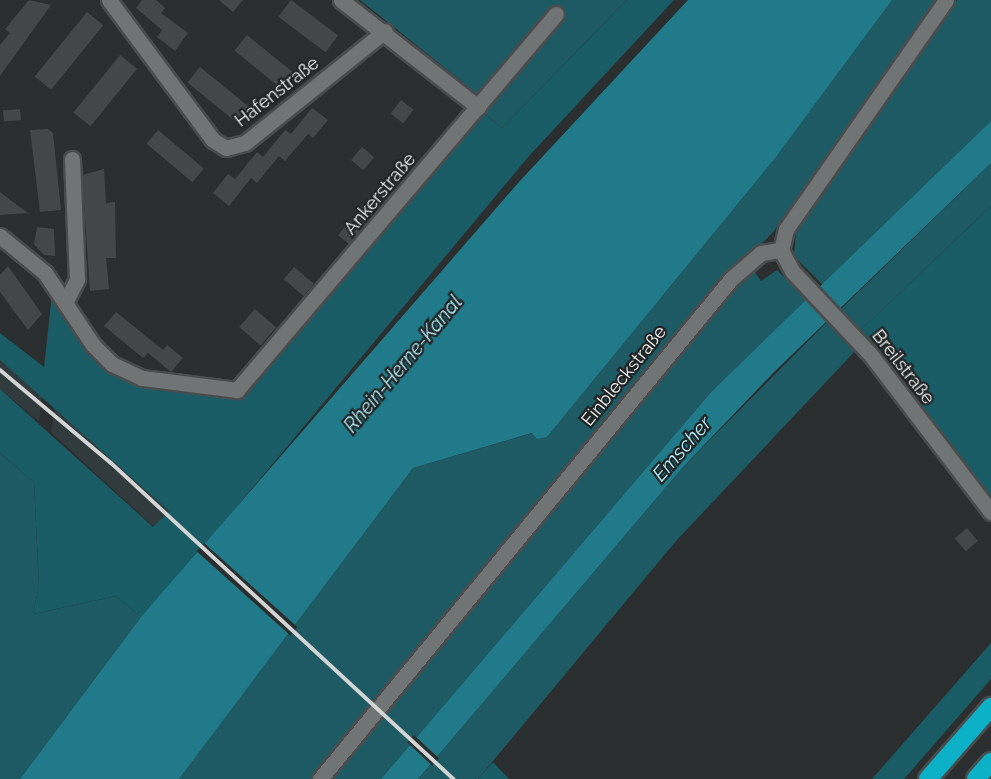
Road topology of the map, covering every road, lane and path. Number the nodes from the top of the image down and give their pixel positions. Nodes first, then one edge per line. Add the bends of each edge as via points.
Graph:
1 (109, 0) edge
2 (341, 0) edge
3 (946, 0) edge
4 (556, 14) dead end
5 (385, 31) junction
6 (478, 107) junction
7 (72, 159) dead end
8 (0, 236) edge
9 (781, 250) junction
10 (65, 303) junction
11 (991, 512) edge
12 (991, 707) edge
13 (991, 762) edge
14 (320, 779) edge
15 (928, 779) edge
16 (976, 779) edge

1 - 5 street, Hafenstraße via 213,140 226,148 245,143
2 - 5 street
3 - 9 street via 786,229
4 - 6 street, Ankerstraße
5 - 6 street
6 - 10 street, Ankerstraße via 244,387 230,391 153,380 119,369 97,351
7 - 10 street via 78,279
8 - 10 street, Ankerstraße via 34,261
9 - 11 street, Breilstraße via 800,279 847,329
9 - 14 street, Einbleckstraße via 761,253 730,279
12 - 15 highway
13 - 16 highway

